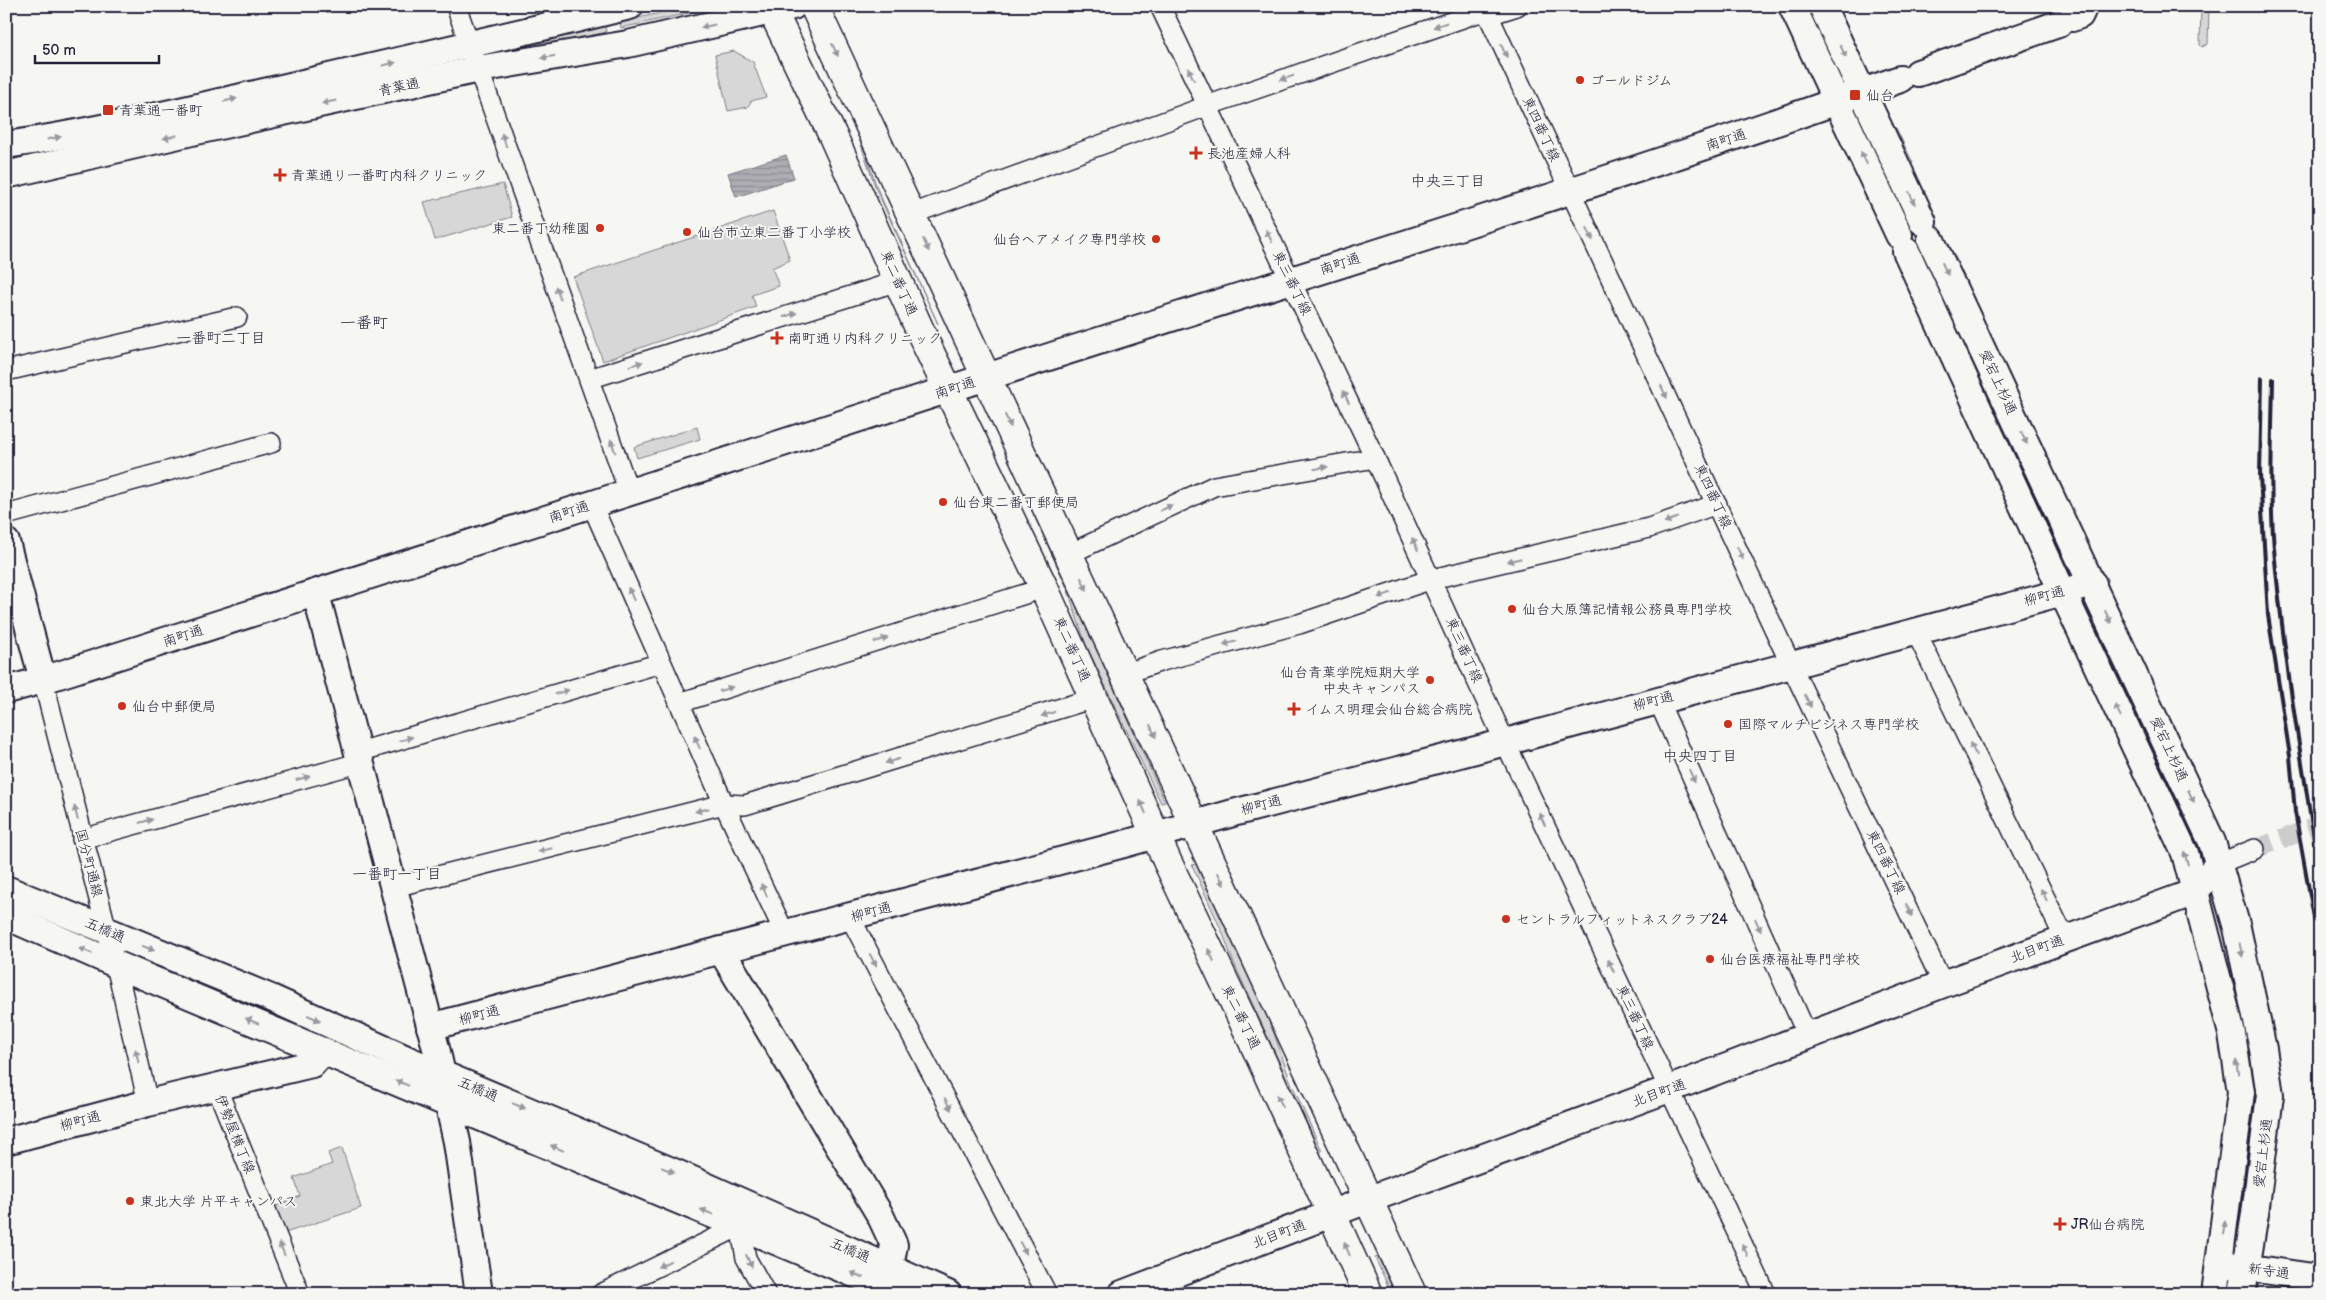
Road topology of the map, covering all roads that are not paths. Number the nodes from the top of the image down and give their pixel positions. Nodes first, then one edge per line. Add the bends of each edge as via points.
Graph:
1 (456, 6) edge
2 (630, 6) edge
3 (814, 6) edge
4 (1160, 6) edge
5 (1517, 6) edge
6 (1792, 6) edge
7 (1822, 6) edge
8 (778, 8) edge
9 (1486, 10) edge
10 (2071, 16) edge
11 (470, 45) junction
12 (479, 70) junction
13 (1850, 97) junction
14 (1207, 106) junction
15 (6, 146) edge
16 (6, 175) edge
17 (1570, 190) junction
18 (912, 214) junction
19 (1290, 280) junction
20 (898, 281) junction
21 (237, 317) dead end
22 (6, 371) edge
23 (987, 377) junction
24 (589, 379) junction
25 (948, 390) junction
26 (271, 443) dead end
27 (1375, 458) junction
28 (629, 492) junction
29 (1717, 504) junction
30 (592, 505) junction
31 (6, 515) edge
32 (6, 542) edge
33 (1069, 554) junction
34 (1432, 579) junction
35 (2092, 584) junction
36 (1044, 588) junction
37 (2062, 591) junction
38 (316, 594) junction
39 (1916, 632) junction
40 (661, 663) junction
41 (1791, 665) junction
42 (1127, 673) junction
43 (42, 680) junction
44 (6, 690) edge
45 (1094, 698) junction
46 (1658, 700) junction
47 (680, 703) junction
48 (1506, 742) junction
49 (360, 757) junction
50 (724, 804) junction
51 (1196, 824) junction
52 (1156, 835) junction
53 (82, 839) junction
54 (2255, 849) tunnel mouth
55 (2218, 864) junction
56 (394, 887) junction
57 (6, 889) edge
58 (2195, 892) junction
59 (6, 916) edge
60 (850, 917) junction
61 (106, 932) junction
62 (785, 934) junction
63 (2065, 939) junction
64 (721, 950) junction
65 (115, 963) junction
66 (1943, 984) junction
67 (430, 1027) junction
68 (1808, 1037) junction
69 (324, 1051) junction
70 (442, 1074) junction
71 (216, 1086) junction
72 (1669, 1089) junction
73 (447, 1102) junction
74 (148, 1103) junction
75 (6, 1141) edge
76 (1370, 1199) junction
77 (1332, 1214) junction
78 (740, 1226) junction
79 (890, 1267) junction
80 (2217, 1278) edge
81 (2320, 1278) edge
82 (2244, 1281) edge
83 (1162, 1287) edge
84 (300, 1294) edge
85 (479, 1294) edge
86 (601, 1294) edge
87 (766, 1294) edge
88 (902, 1294) edge
89 (948, 1294) edge
90 (1047, 1294) edge
91 (1122, 1294) edge
92 (1368, 1294) edge
93 (1412, 1294) edge
94 (1766, 1294) edge
95 (2314, 1294) edge

1 - 11 street
2 - 11 street, 青葉通
3 -> 18 highway
14 -> 4 street, 東三番丁線
5 - 9 street via 1496,13
6 - 13 street, 愛宕上杉通
7 -> 13 street, 愛宕上杉通
8 -> 12 street, 青葉通 via 628,44
8 - 20 highway, 東二番丁通
9 -> 14 street
9 -> 17 street, 東四番丁線
10 - 13 street, 南町通
11 - 12 street
15 -> 11 street, 青葉通 via 52,139
12 -> 16 street, 青葉通
24 -> 12 street
13 - 17 street, 南町通
13 -> 35 street, 愛宕上杉通 via 1927,231
37 -> 13 street, 愛宕上杉通 via 1903,243
14 - 18 street
19 -> 14 street, 東三番丁線
17 - 19 street, 南町通
17 -> 29 street, 東四番丁線
18 -> 23 highway
19 - 23 street, 南町通
27 -> 19 street, 東三番丁線
24 -> 20 street
20 - 25 highway, 東二番丁通
21 - 22 street
23 - 25 street, 南町通
23 -> 33 highway
28 -> 24 street
25 - 28 street, 南町通
25 - 36 highway, 東二番丁通
26 - 31 street
33 -> 27 street via 1214,486
34 -> 27 street, 東三番丁線
28 - 30 street, 南町通
29 -> 34 street via 1649,528
29 -> 41 street, 東四番丁線
30 - 38 street, 南町通
40 -> 30 street
32 - 43 street
33 -> 42 highway
34 -> 42 street via 1299,624
34 - 48 street, 東三番丁線
35 - 37 street, 柳町通
35 -> 55 street, 愛宕上杉通 via 2212,842
36 - 45 highway, 東二番丁通
47 -> 36 street
37 - 39 street, 柳町通
58 -> 37 street, 愛宕上杉通 via 2185,854
38 - 43 street, 南町通
38 - 49 street
39 - 41 street, 柳町通
63 -> 39 street
40 - 47 street
49 -> 40 street
41 - 46 street, 柳町通
41 -> 66 street, 東四番丁線
42 -> 51 highway
43 - 44 street, 南町通
53 -> 43 street, 国分町通線
45 -> 50 street via 745,805
52 -> 45 highway, 東二番丁通
46 - 48 street, 柳町通
46 -> 68 street
50 -> 47 street
48 - 51 street, 柳町通
72 -> 48 street, 東三番丁線
53 -> 49 street
49 - 56 street
50 -> 56 street
62 -> 50 street
51 - 52 street, 柳町通
51 -> 76 highway
52 - 60 street, 柳町通
77 -> 52 highway, 東二番丁通
53 - 61 street, 国分町通線
54 - 55 street
55 - 58 street
55 -> 82 street, 愛宕上杉通 via 2237,928 2270,1095
56 - 67 street
57 - 61 street, 五橋通
58 - 63 street, 北目町通
80 -> 58 street, 愛宕上杉通 via 2241,1092 2232,1034
65 -> 59 street, 五橋通
60 - 62 street, 柳町通
60 -> 90 street
61 - 65 street, 国分町通線
61 -> 70 street, 五橋通 via 189,964
62 - 64 street, 柳町通
63 - 66 street, 北目町通
64 - 67 street, 柳町通
64 - 79 street via 880,1215 894,1245
69 -> 65 street, 五橋通
74 -> 65 street, 国分町通線
66 - 68 street, 北目町通
67 - 70 street
68 - 72 street, 北目町通
69 - 71 street, 柳町通 via 312,1064
73 -> 69 street, 五橋通
70 - 73 street
70 -> 79 street, 五橋通
71 - 74 street, 柳町通
84 -> 71 street, 伊勢屋横丁線
72 - 76 street, 北目町通
94 -> 72 street, 東三番丁線
78 -> 73 street, 五橋通
73 - 85 street via 457,1142
74 - 75 street, 柳町通
76 - 77 street, 北目町通
76 - 93 highway
77 - 83 street, 北目町通
92 -> 77 highway, 東二番丁通
78 -> 86 street
78 -> 87 street via 746,1258
88 -> 78 street, 五橋通
79 - 89 street, 五橋通
80 - 82 street, 新寺通
81 - 82 street, 新寺通
82 - 95 street, 新寺通
83 - 91 street, 北目町通

